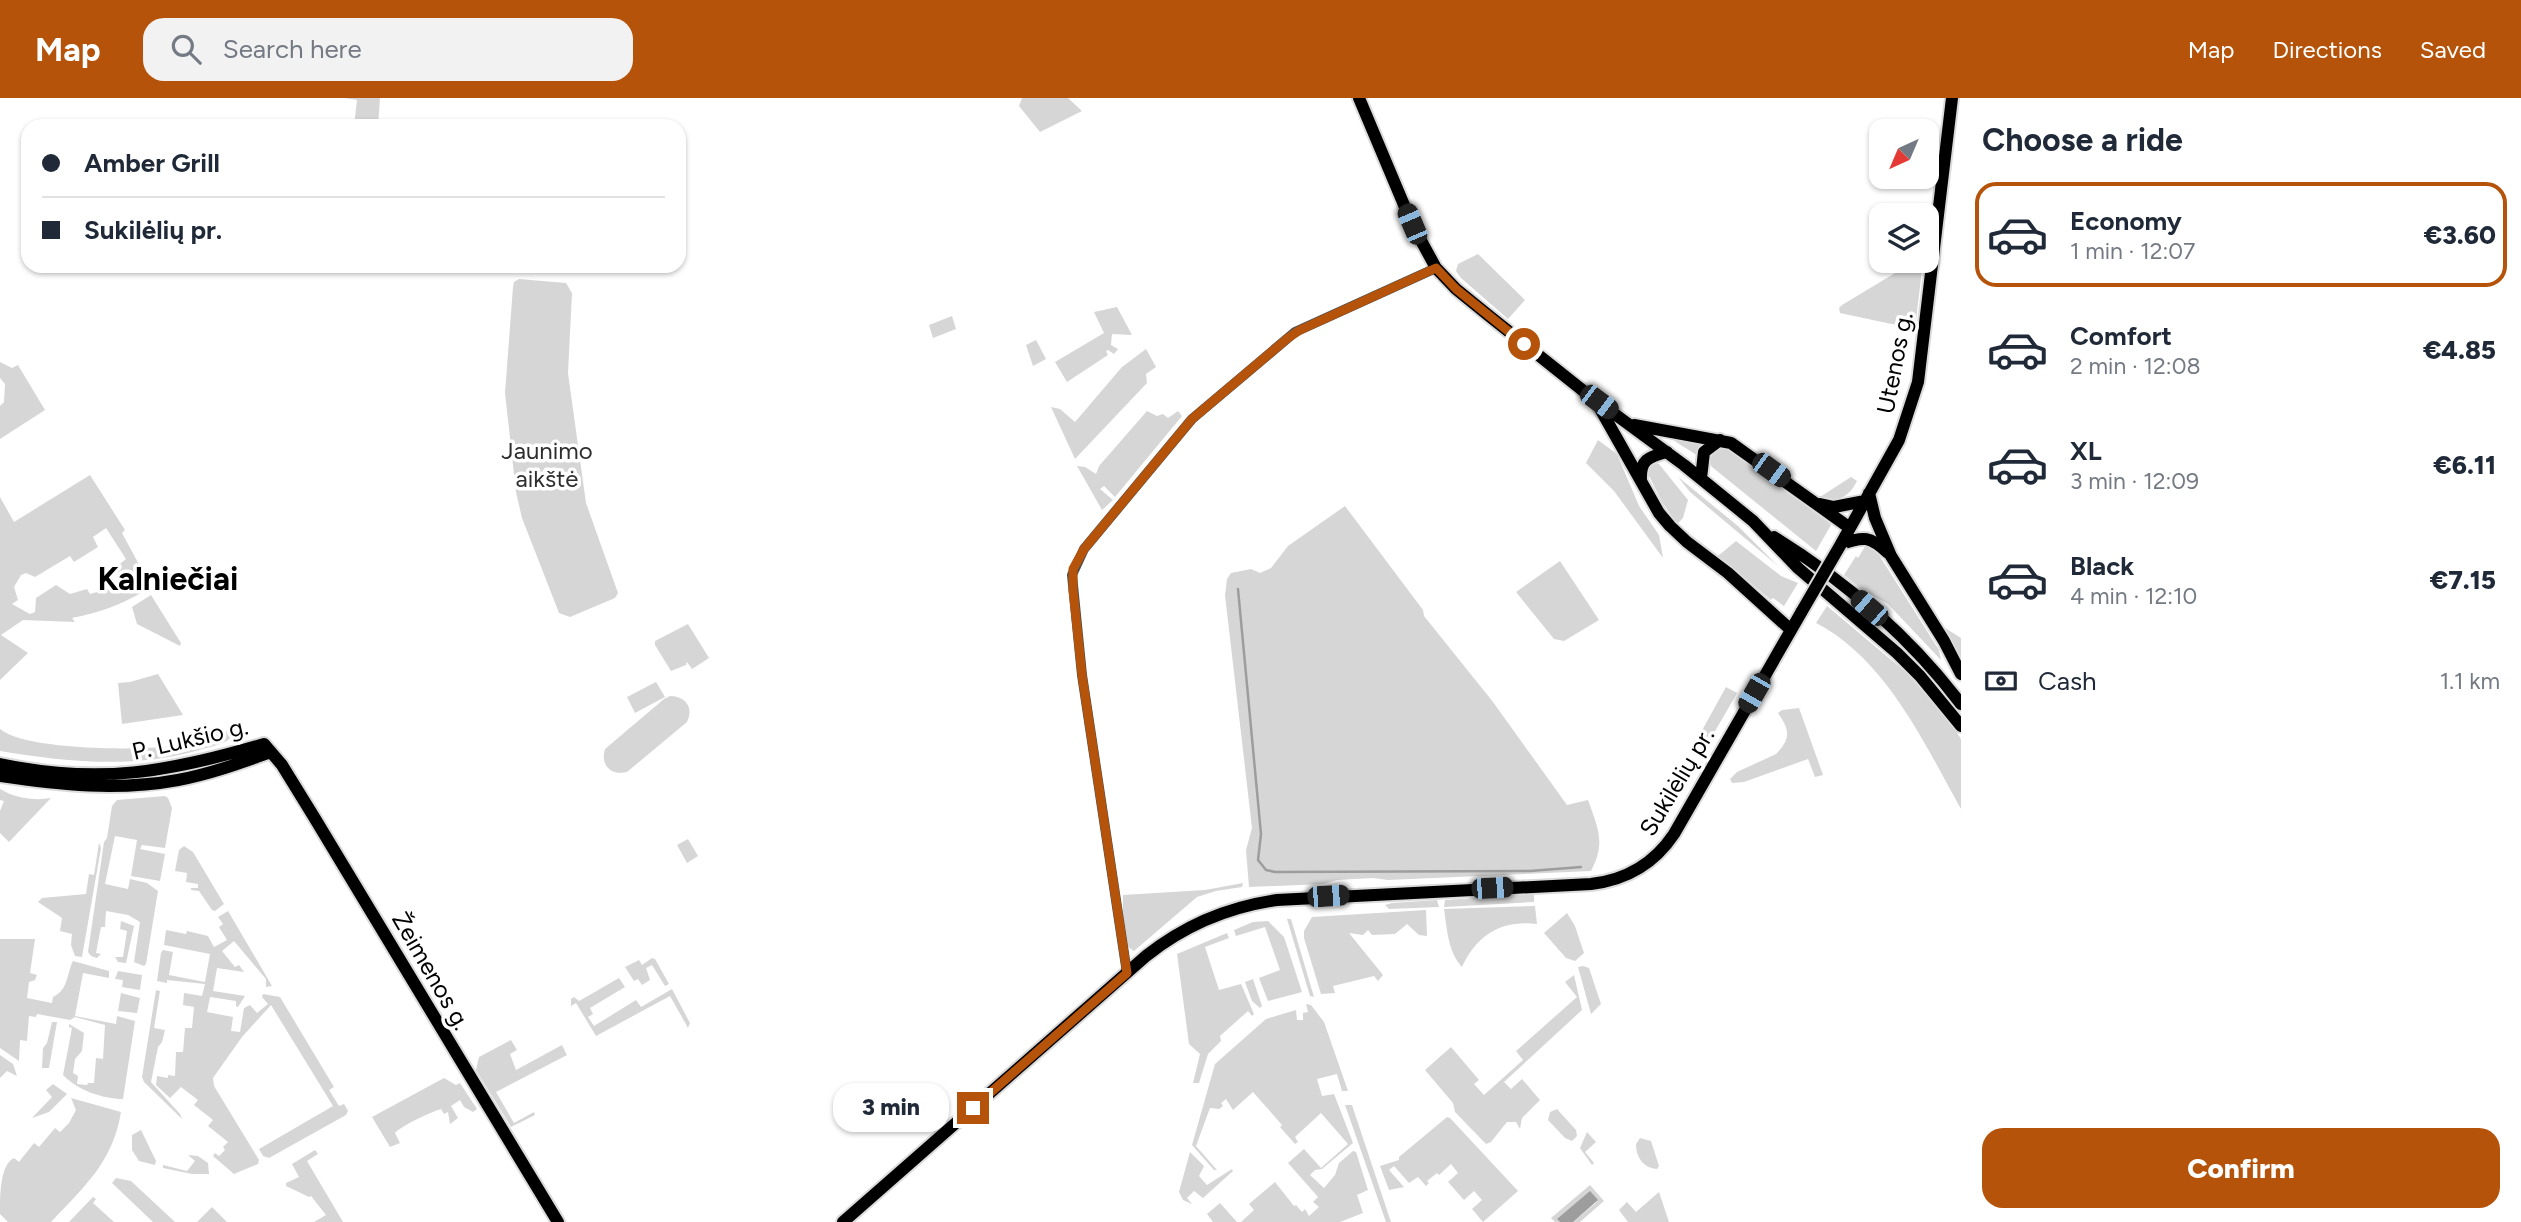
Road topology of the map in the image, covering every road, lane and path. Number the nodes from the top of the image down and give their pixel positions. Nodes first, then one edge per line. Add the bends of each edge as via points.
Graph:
1 (1359, 98) edge
2 (1952, 98) edge
3 (1436, 268) junction
4 (1594, 399) junction
5 (1626, 422) junction
6 (1720, 440) junction
7 (1667, 452) junction
8 (1701, 478) junction
9 (1640, 480) junction
10 (1867, 497) junction
11 (1815, 502) junction
12 (1850, 527) junction
13 (1761, 528) junction
14 (1841, 544) junction
15 (1891, 556) junction
16 (1768, 611) junction
17 (1802, 611) joint
18 (1791, 630) junction
19 (1944, 641) junction
20 (1783, 644) junction
21 (1961, 674) edge
22 (1941, 679) junction
23 (1961, 704) edge
24 (1961, 726) edge
25 (267, 748) junction
26 (0, 764) edge
27 (0, 776) edge
28 (1127, 973) junction
29 (558, 1222) edge
30 (844, 1222) edge

1 - 3 main road via 1412,224
2 - 10 main road, Utenos g. via 1918,382 1899,440
3 - 4 main road
3 - 28 street via 1288,338 1192,419 1078,557 1072,575 1087,704
4 - 5 main road
4 - 9 main road
5 - 6 main road
5 - 7 main road
6 - 8 main road via 1704,452
6 - 11 main road via 1750,455
7 - 8 main road
7 - 9 main road via 1644,461
8 - 13 main road
9 - 16 main road via 1670,526
10 - 11 main road via 1834,507
10 - 12 main road, Utenos g.
10 - 15 main road
11 - 12 main road
12 - 14 main road, Utenos g.
13 - 22 main road via 1855,595
13 - 24 main road via 1798,568 1905,660
14 - 15 main road via 1864,538
14 - 17 main road, Utenos g., bridge
15 - 19 main road
16 - 18 main road
16 - 20 main road
17 - 18 main road, Sukilėlių pr.
18 - 20 main road, Sukilėlių pr.
19 - 21 main road
19 - 22 main road via 1951,667
20 - 28 main road, Sukilėlių pr. via 1674,834 1653,859 1626,876 1591,884 1246,905 1177,934
22 - 23 main road
25 - 26 main road, P. Lukšio g. via 121,775 51,773
25 - 27 main road, P. Lukšio g. via 196,776 146,784 76,785
25 - 29 main road, Žeimenos g. via 329,841
28 - 30 main road, Sukilėlių pr.

